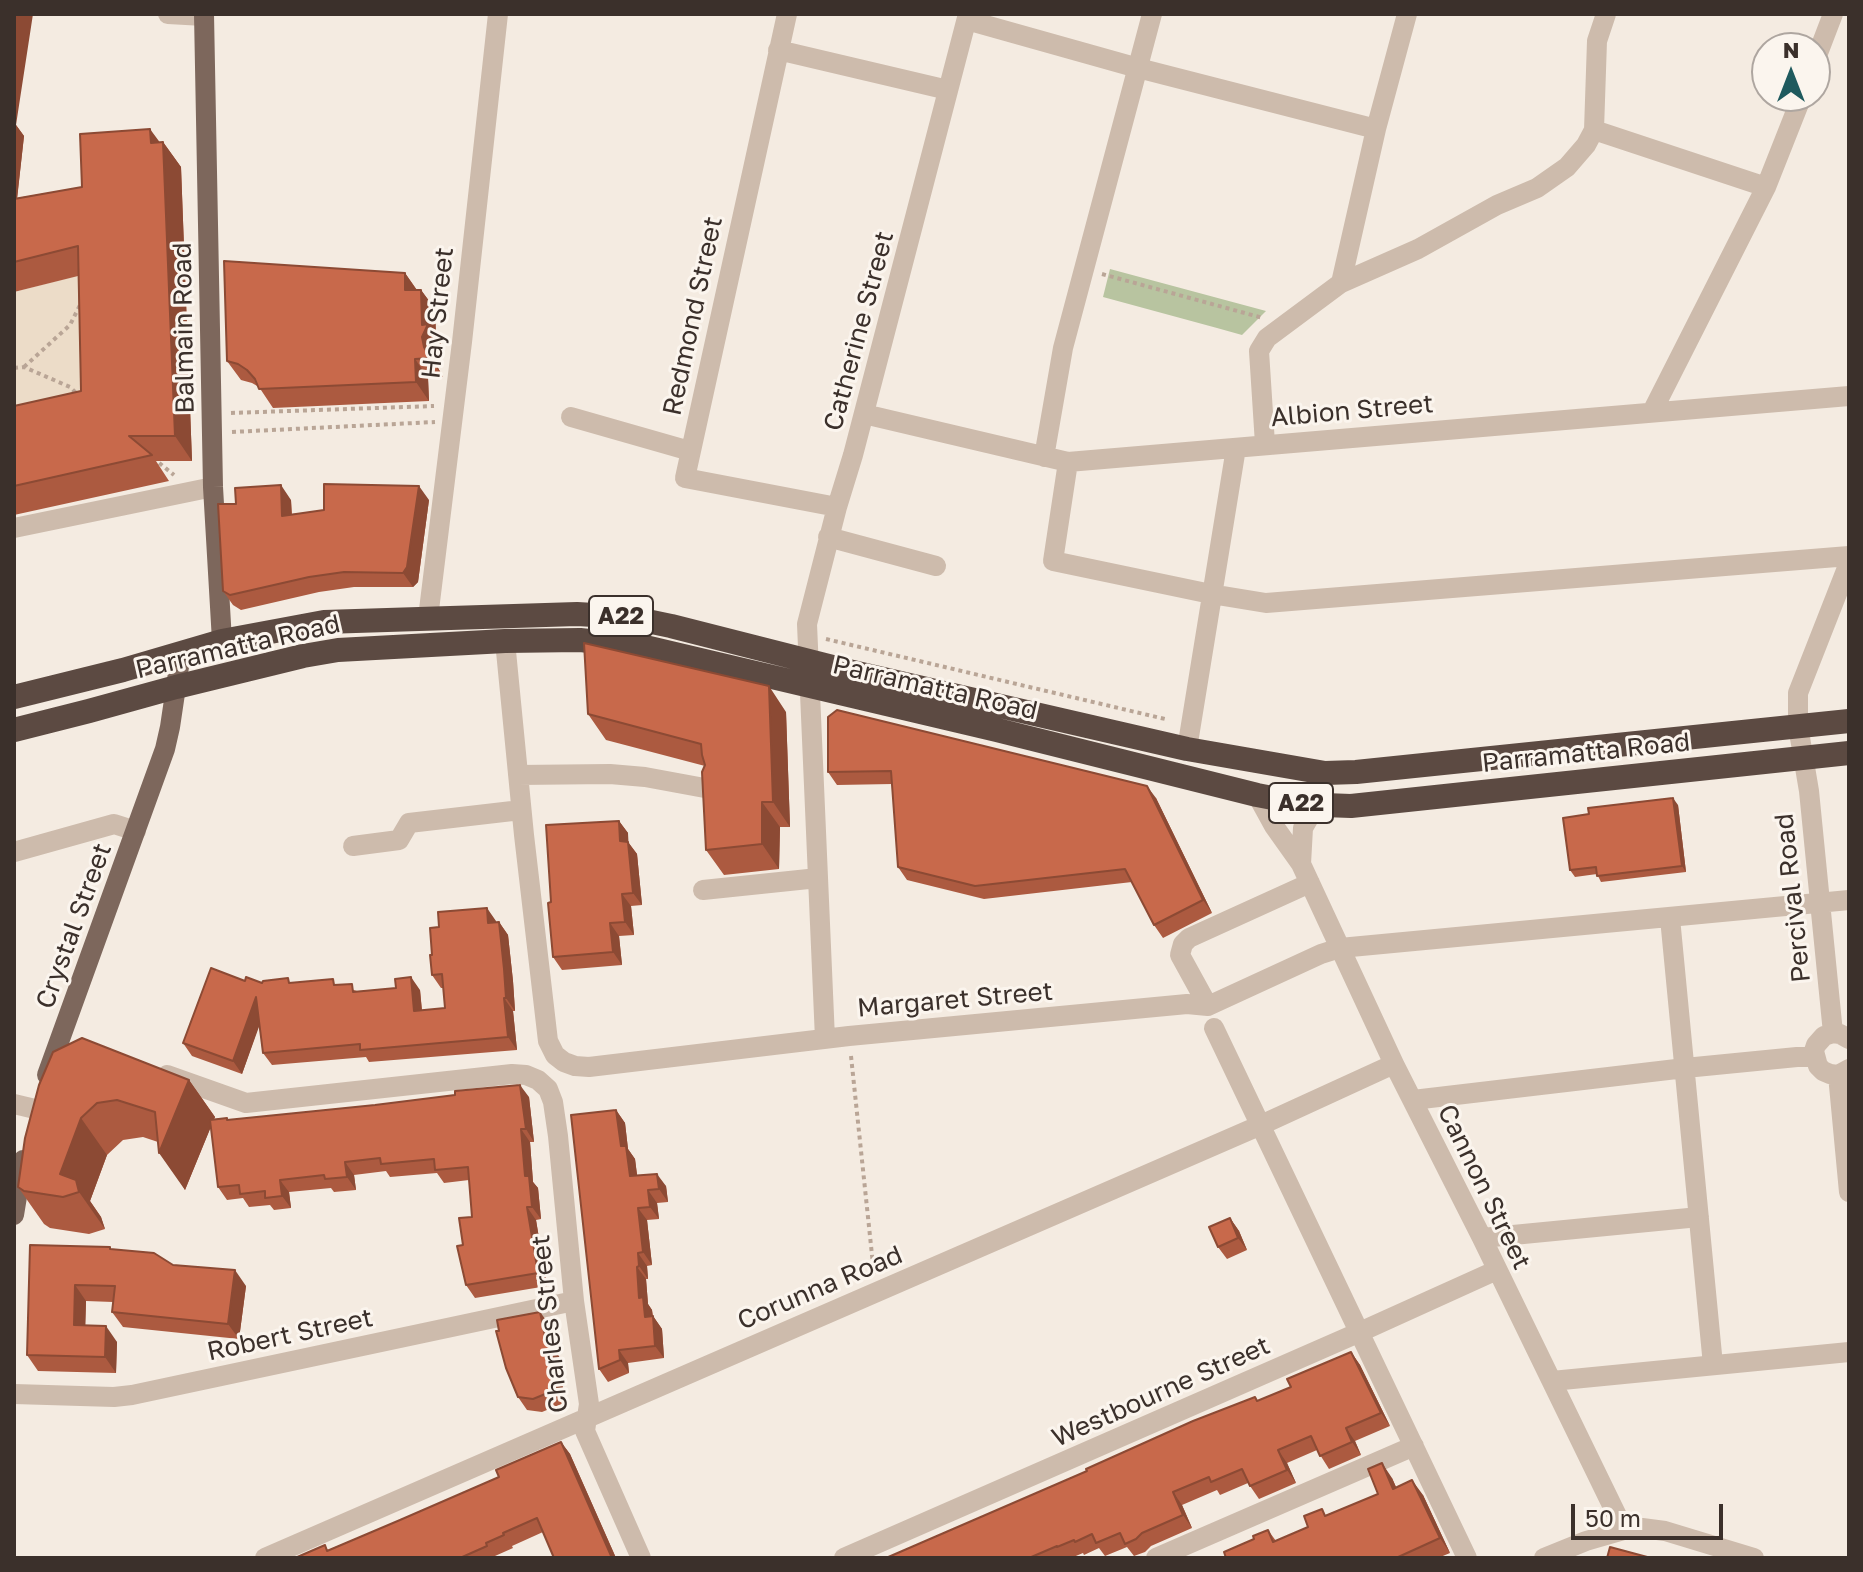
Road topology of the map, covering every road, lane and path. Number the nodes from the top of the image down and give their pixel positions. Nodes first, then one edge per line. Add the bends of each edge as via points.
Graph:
1 (168, 14) edge
2 (498, 14) edge
3 (787, 14) edge
4 (1152, 14) edge
5 (1407, 14) edge
6 (1606, 14) edge
7 (204, 15) edge
8 (967, 17) edge
9 (778, 50) junction
10 (1138, 68) junction
11 (948, 90) junction
12 (1796, 112) edge
13 (1376, 129) junction
14 (1594, 130) junction
15 (1766, 187) junction
16 (1084, 270) junction
17 (1341, 283) junction
18 (82, 302) edge
19 (1276, 331) junction
20 (24, 367) junction
21 (14, 368) edge
22 (1849, 396) edge
23 (87, 403) edge
24 (437, 406) dead end
25 (1652, 412) junction
26 (212, 414) junction
27 (864, 414) junction
28 (571, 417) dead end
29 (452, 421) junction
30 (231, 432) dead end
31 (1265, 444) junction
32 (1236, 448) junction
33 (690, 451) junction
34 (150, 455) edge
35 (1044, 457) junction
36 (1068, 462) junction
37 (207, 489) junction
38 (837, 507) junction
39 (14, 528) edge
40 (828, 537) junction
41 (1849, 556) edge
42 (1849, 563) edge
43 (936, 566) dead end
44 (1211, 594) junction
45 (428, 618) junction
46 (829, 639) dead end
47 (222, 641) junction
48 (505, 641) junction
49 (181, 653) junction
50 (808, 661) junction
51 (809, 686) junction
52 (176, 687) junction
53 (14, 697) edge
54 (1165, 719) dead end
55 (1849, 721) edge
56 (1798, 726) junction
57 (14, 730) edge
58 (1187, 749) junction
59 (1849, 753) edge
60 (1804, 757) junction
61 (518, 775) junction
62 (710, 789) edge
63 (1257, 795) junction
64 (1324, 805) junction
65 (521, 810) junction
66 (136, 831) junction
67 (353, 846) dead end
68 (14, 852) edge
69 (1305, 874) junction
70 (818, 878) junction
71 (703, 890) dead end
72 (1849, 900) edge
73 (1819, 903) junction
74 (1670, 918) junction
75 (1340, 948) junction
76 (1208, 1006) junction
77 (1214, 1028) dead end
78 (849, 1036) junction
79 (1841, 1036) edge
80 (825, 1039) junction
81 (1814, 1057) junction
82 (1394, 1064) junction
83 (144, 1067) edge
84 (1685, 1068) junction
85 (1843, 1072) edge
86 (1413, 1100) junction
87 (27, 1117) edge
88 (1261, 1125) junction
89 (1849, 1192) edge
90 (14, 1215) edge
91 (1699, 1217) junction
92 (1482, 1238) junction
93 (1497, 1270) junction
94 (876, 1292) junction
95 (574, 1301) junction
96 (1360, 1332) junction
97 (1849, 1352) edge
98 (1713, 1365) junction
99 (1552, 1381) junction
100 (14, 1394) edge
101 (587, 1417) junction
102 (1414, 1446) junction
103 (1624, 1530) junction
104 (1742, 1556) edge
105 (265, 1558) edge
106 (641, 1558) edge
107 (844, 1558) edge
108 (1156, 1558) edge
109 (1467, 1558) edge
110 (1544, 1558) edge

1 - 7 street
2 - 29 street, Hay Street
3 - 9 street, Redmond Street
4 - 10 street
5 - 13 street
6 - 14 street via 1597,41
7 - 26 main road, Balmain Road
8 - 10 street
8 - 11 street, Catherine Street
9 - 11 street
9 - 33 street, Redmond Street
10 - 13 street
10 - 16 street
11 - 27 street, Catherine Street
12 - 15 street
13 - 17 street
14 - 15 street
14 - 17 street via 1567,167 1537,188
15 - 25 street
16 - 19 path via 1261,316
16 - 35 street via 1063,348
17 - 19 street
18 - 20 path via 70,325
19 - 31 street via 1259,351
20 - 21 path
20 - 23 path via 70,387
22 - 25 street, Albion Street
24 - 26 path
25 - 31 street, Albion Street
26 - 37 main road, Balmain Road
27 - 35 street, Albion Street
27 - 38 street, Catherine Street
28 - 33 street
29 - 30 path
29 - 45 street, Hay Street
31 - 32 street, Albion Street
32 - 36 street, Albion Street
32 - 44 street
33 - 38 street, Redmond Street via 685,478
34 - 37 path via 168,471
35 - 36 street, Albion Street
36 - 44 street via 1053,561
37 - 39 street
37 - 47 main road, Balmain Road
38 - 40 street, Catherine Street
40 - 43 street
40 - 50 street, Catherine Street via 807,624
41 - 44 street via 1266,603
42 - 56 street, Percival Road via 1798,693
44 - 58 street
45 - 47 highway, Parramatta Road / A22 via 324,622
45 - 50 highway, Parramatta Road / A22 via 628,617
46 - 54 path
47 - 49 highway, Parramatta Road / A22
48 - 51 highway, Parramatta Road / A22 via 580,640 645,647
48 - 52 highway, Parramatta Road / A22 via 338,650
48 - 61 street
49 - 52 main road, Crystal Street
49 - 53 highway, Parramatta Road / A22
50 - 51 street, Catherine Street
50 - 58 highway, Parramatta Road / A22
51 - 63 highway, Parramatta Road / A22
51 - 70 street, Catherine Street
52 - 57 highway, Parramatta Road / A22
52 - 66 main road, Crystal Street via 165,749
55 - 56 highway, Parramatta Road / A22
56 - 58 highway, Parramatta Road / A22 via 1356,772 1325,773
56 - 60 street, Percival Road
59 - 60 highway, Parramatta Road / A22
60 - 64 highway, Parramatta Road / A22
60 - 73 street, Percival Road
61 - 62 street via 610,774
61 - 65 street
63 - 64 highway, Parramatta Road / A22
63 - 69 street, Cannon Street
64 - 69 street via 1303,828
65 - 67 street via 409,823 399,840
65 - 80 street, Margaret Street via 548,1041 564,1062 589,1067
66 - 68 street via 114,824
66 - 87 main road, Crystal Street via 70,1041
69 - 75 street, Cannon Street
69 - 76 street via 1183,944 1180,955
70 - 71 street
70 - 80 street, Catherine Street
72 - 73 street, Margaret Street
73 - 74 street, Margaret Street
73 - 79 street, Percival Road
74 - 75 street, Margaret Street
74 - 84 street
75 - 76 street, Margaret Street
75 - 82 street, Cannon Street
76 - 78 street, Margaret Street
77 - 88 street
78 - 80 street, Margaret Street
78 - 94 path
79 - 81 street via 1824,1036
81 - 84 street
81 - 85 street via 1823,1071
82 - 86 street, Cannon Street
82 - 88 street, Corunna Road
83 - 95 street, Charles Street via 246,1103 512,1074 538,1080 553,1102
84 - 86 street
84 - 91 street
85 - 89 street
86 - 92 street, Cannon Street
87 - 90 main road, Crystal Street
88 - 94 street, Corunna Road
88 - 96 street
91 - 92 street
91 - 98 street
92 - 93 street, Cannon Street
93 - 96 street, Westbourne Street
93 - 99 street, Cannon Street
94 - 101 street, Corunna Road
95 - 100 street, Robert Street via 132,1395
95 - 101 street, Charles Street
96 - 102 street
96 - 107 street, Westbourne Street
97 - 98 street
98 - 99 street
99 - 103 street, Cannon Street
101 - 105 street, Corunna Road
101 - 106 street, Charles Street via 585,1431
102 - 108 street
102 - 109 street
103 - 104 street via 1665,1531
103 - 110 street

